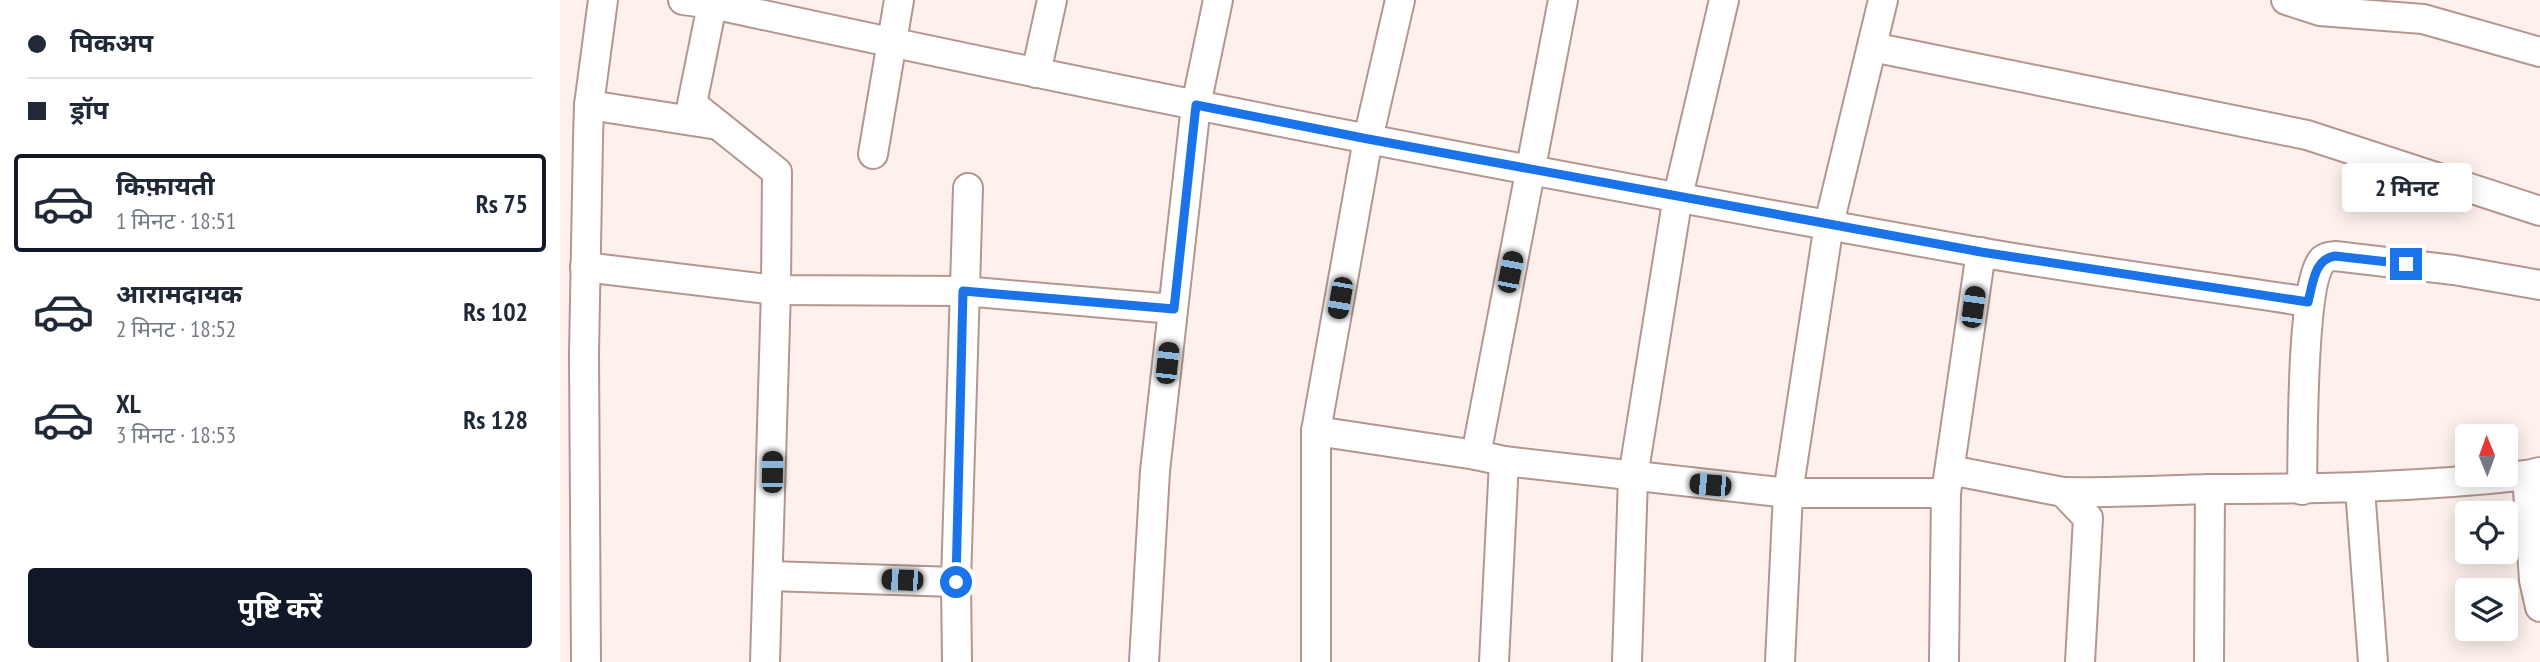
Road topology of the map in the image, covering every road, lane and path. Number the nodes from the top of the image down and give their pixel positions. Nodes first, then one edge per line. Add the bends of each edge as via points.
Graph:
1 (603, 0) edge
2 (683, 0) edge
3 (899, 0) edge
4 (1052, 0) edge
5 (1218, 0) edge
6 (1400, 0) edge
7 (1563, 0) edge
8 (1724, 0) edge
9 (1883, 0) edge
10 (2286, 0) edge
11 (713, 2) edge
12 (2322, 6) edge
13 (891, 43) junction
14 (1872, 47) junction
15 (2540, 52) edge
16 (1036, 74) junction
17 (589, 105) junction
18 (1196, 105) junction
19 (720, 126) junction
20 (1368, 139) junction
21 (873, 154) dead end
22 (1529, 168) junction
23 (968, 188) dead end
24 (1678, 196) junction
25 (2540, 211) edge
26 (1829, 224) junction
27 (1981, 252) junction
28 (585, 267) junction
29 (2540, 285) edge
30 (776, 290) junction
31 (963, 291) junction
32 (2308, 302) junction
33 (1174, 309) junction
34 (572, 354) edge
35 (1316, 431) junction
36 (1476, 454) junction
37 (1504, 461) junction
38 (2534, 474) edge
39 (1633, 477) junction
40 (1948, 481) junction
41 (2210, 489) junction
42 (2360, 489) junction
43 (2302, 490) junction
44 (2063, 492) junction
45 (1788, 493) junction
46 (769, 576) junction
47 (956, 582) junction
48 (2540, 607) edge
49 (586, 662) edge
50 (765, 662) edge
51 (957, 662) edge
52 (1144, 662) edge
53 (1316, 662) edge
54 (1494, 662) edge
55 (1627, 662) edge
56 (1780, 662) edge
57 (1944, 662) edge
58 (2080, 662) edge
59 (2209, 662) edge
60 (2373, 662) edge

1 - 17 street
2 - 11 street
3 - 13 street
4 - 16 street
5 - 18 street
6 - 20 street
7 - 22 street
8 - 24 street
9 - 14 street
10 - 12 street
11 - 13 street
11 - 19 street via 692,104
12 - 15 street via 2423,19
13 - 16 street
13 - 21 street
14 - 25 street via 2307,135
14 - 26 street
16 - 18 street
17 - 19 street
17 - 28 street
18 - 20 street
18 - 33 street
19 - 30 street via 777,172
20 - 22 street
20 - 35 street
22 - 24 street
22 - 36 street
23 - 31 street
24 - 26 street
24 - 39 street
26 - 27 street
26 - 45 street
27 - 32 street
27 - 40 street
28 - 30 street
28 - 34 street
29 - 32 street via 2335,256 2325,257 2319,264
30 - 31 street
30 - 46 street
31 - 33 street
31 - 47 street
32 - 43 street
33 - 52 street via 1155,471
34 - 49 street
35 - 36 street
35 - 53 street
36 - 37 street
37 - 39 street
37 - 54 street
38 - 42 street
38 - 48 street via 2534,580
39 - 45 street
39 - 55 street
40 - 44 street
40 - 45 street
40 - 57 street
41 - 43 street
41 - 44 street
41 - 59 street
42 - 43 street
42 - 60 street
44 - 58 street via 2088,518
45 - 56 street
46 - 47 street
46 - 50 street
47 - 51 street

